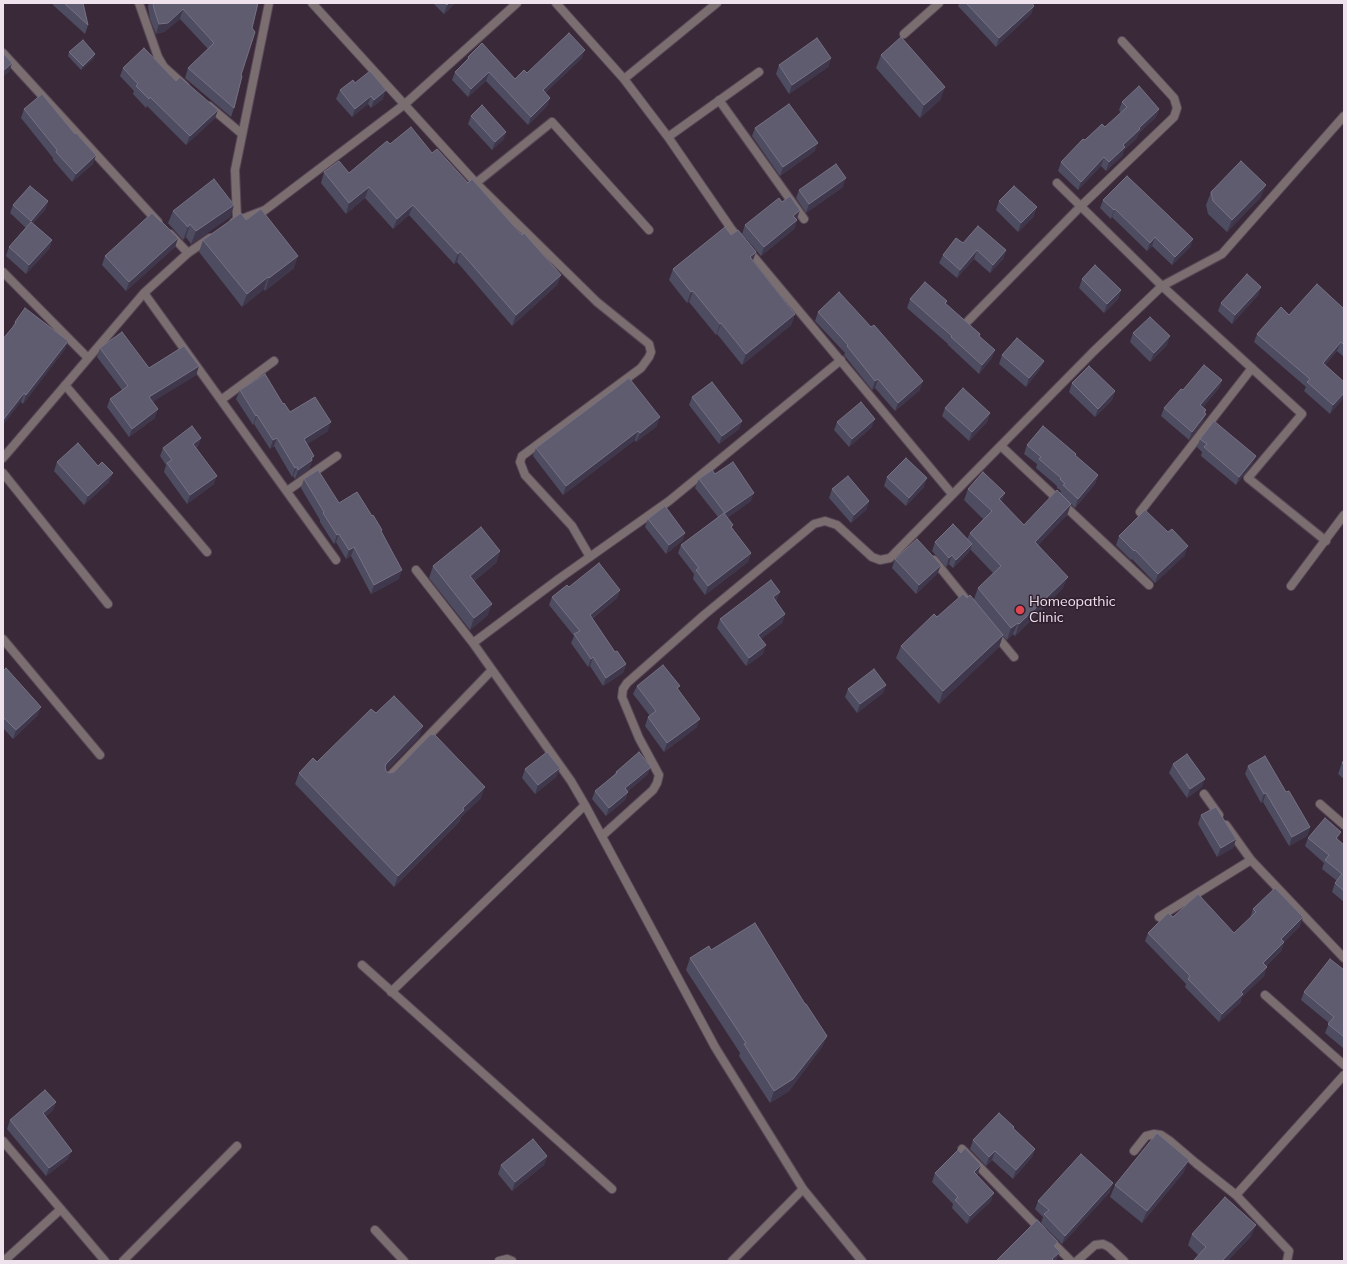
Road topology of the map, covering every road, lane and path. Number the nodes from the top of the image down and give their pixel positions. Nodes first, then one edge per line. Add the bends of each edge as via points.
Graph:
1 (139, 3) edge
2 (269, 3) edge
3 (312, 3) edge
4 (516, 3) edge
5 (556, 3) edge
6 (717, 3) edge
7 (938, 3) edge
8 (904, 34) dead end
9 (1122, 40) dead end
10 (3, 53) edge
11 (759, 72) dead end
12 (624, 79) junction
13 (719, 100) junction
14 (405, 104) junction
15 (1344, 116) edge
16 (242, 134) junction
17 (668, 137) junction
18 (476, 183) junction
19 (1057, 183) dead end
20 (1081, 206) junction
21 (238, 219) junction
22 (804, 219) dead end
23 (649, 230) dead end
24 (188, 253) junction
25 (3, 272) edge
26 (1162, 286) junction
27 (144, 293) junction
28 (968, 321) edge
29 (88, 358) junction
30 (841, 360) junction
31 (274, 361) dead end
32 (1252, 368) junction
33 (65, 385) junction
34 (222, 400) junction
35 (1001, 446) junction
36 (337, 456) dead end
37 (3, 458) edge
38 (3, 473) edge
39 (287, 491) junction
40 (952, 494) junction
41 (1140, 512) dead end
42 (1344, 515) edge
43 (1326, 541) junction
44 (206, 552) dead end
45 (928, 553) edge
46 (590, 557) junction
47 (336, 560) dead end
48 (416, 570) dead end
49 (1149, 585) dead end
50 (1291, 586) dead end
51 (108, 604) dead end
52 (973, 608) edge
53 (988, 626) edge
54 (3, 639) edge
55 (473, 644) junction
56 (1014, 657) dead end
57 (492, 670) junction
58 (100, 755) dead end
59 (386, 779) edge
60 (1204, 794) dead end
61 (1320, 804) dead end
62 (585, 805) junction
63 (1344, 825) edge
64 (602, 836) junction
65 (1251, 860) junction
66 (1159, 917) dead end
67 (1344, 958) edge
68 (362, 965) dead end
69 (391, 992) junction
70 (1265, 995) dead end
71 (1344, 1065) edge
72 (1344, 1074) edge
73 (3, 1141) edge
74 (237, 1146) dead end
75 (962, 1149) edge
76 (1134, 1151) dead end
77 (612, 1189) dead end
78 (803, 1189) junction
79 (1236, 1196) junction
80 (61, 1209) junction
81 (375, 1230) dead end
82 (4, 1261) edge
83 (105, 1261) edge
84 (122, 1261) edge
85 (404, 1261) edge
86 (499, 1261) edge
87 (512, 1261) edge
88 (732, 1261) edge
89 (862, 1261) edge
90 (1071, 1261) edge
91 (1076, 1261) edge
92 (1124, 1261) edge
93 (1287, 1261) edge

1 - 16 street via 164,67
2 - 16 street
3 - 14 street
4 - 14 street
5 - 12 street
6 - 12 street
7 - 8 street
9 - 20 street via 1174,98 1177,108 1174,117
10 - 24 street
11 - 13 street
12 - 17 street
13 - 17 street
13 - 22 street
14 - 18 street
14 - 21 street via 265,210
15 - 26 street via 1222,254
16 - 21 street via 235,170
17 - 30 street via 732,230
18 - 23 street via 552,122
18 - 46 street via 597,302 649,344 651,352 641,368 522,456 520,462 525,475 572,526
19 - 20 street
20 - 26 street
20 - 28 street
21 - 24 street
24 - 27 street
25 - 29 street
26 - 32 street
26 - 35 street
27 - 29 street
27 - 34 street
29 - 33 street
30 - 40 street
30 - 46 street via 669,501
31 - 34 street
32 - 41 street
32 - 43 street via 1302,414 1248,478
33 - 37 street
33 - 44 street
34 - 39 street
35 - 40 street
35 - 49 street
36 - 39 street
38 - 51 street
39 - 47 street
40 - 64 street via 915,538 890,558 880,560 872,557 837,525 826,521 814,524 627,682 622,697 639,738 659,775 653,790
42 - 43 street
43 - 50 street
45 - 52 street
46 - 55 street
48 - 55 street
53 - 56 street
54 - 58 street
55 - 57 street
57 - 59 street
57 - 62 street via 571,781
60 - 65 street
61 - 63 street
62 - 64 street
62 - 69 street
64 - 78 street via 714,1047
65 - 66 street
65 - 67 street
68 - 69 street
69 - 77 street
70 - 71 street
72 - 79 street
73 - 80 street
74 - 84 street
75 - 90 street
76 - 79 street via 1146,1136 1161,1135
78 - 88 street
78 - 89 street
79 - 93 street via 1289,1251
80 - 82 street
80 - 83 street
81 - 85 street
86 - 87 street
91 - 92 street via 1095,1245 1103,1244

